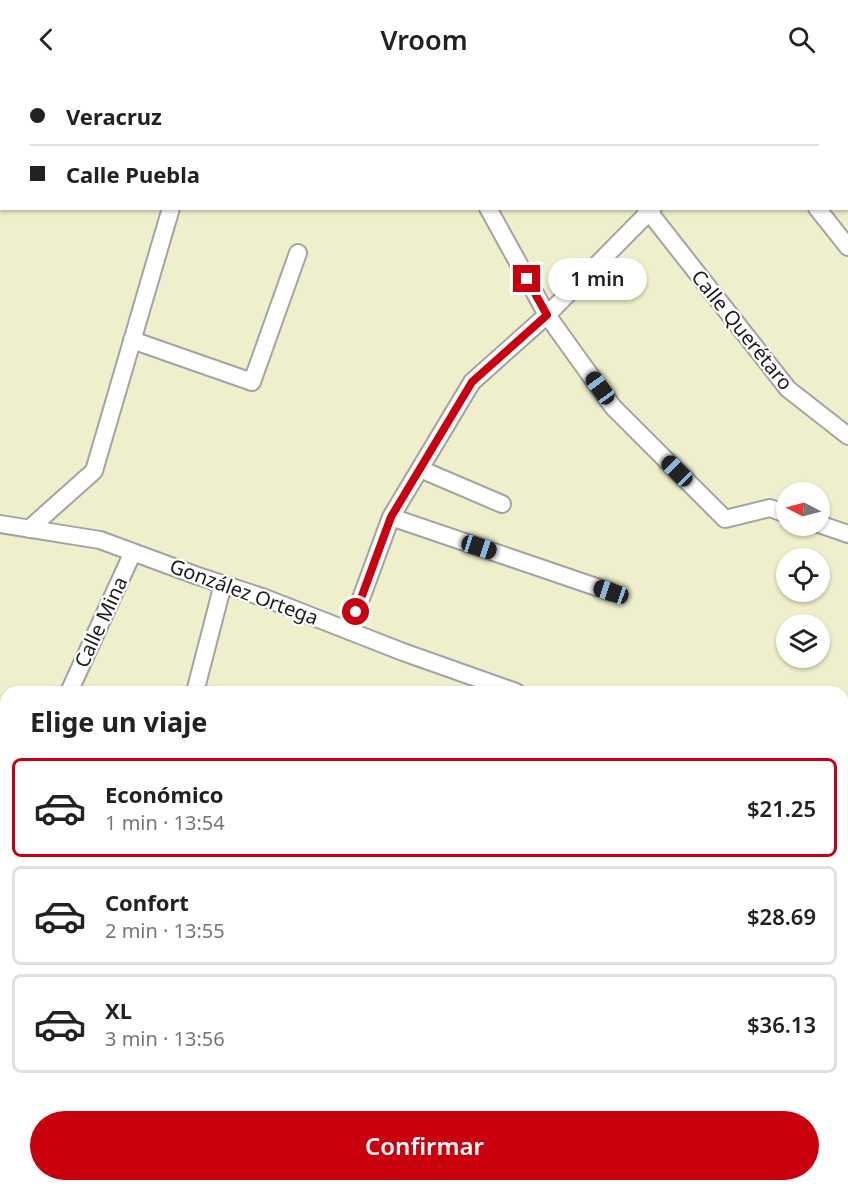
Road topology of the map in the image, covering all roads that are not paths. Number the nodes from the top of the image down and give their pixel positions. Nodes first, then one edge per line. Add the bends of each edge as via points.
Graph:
1 (170, 210) edge
2 (489, 210) edge
3 (649, 210) edge
4 (821, 210) edge
5 (848, 247) edge
6 (298, 253) dead end
7 (547, 315) junction
8 (132, 340) junction
9 (848, 436) edge
10 (420, 469) junction
11 (502, 504) dead end
12 (776, 510) edge
13 (391, 517) junction
14 (0, 524) edge
15 (830, 528) edge
16 (29, 530) junction
17 (848, 534) edge
18 (133, 552) junction
19 (223, 584) junction
20 (611, 592) dead end
21 (349, 631) junction
22 (72, 686) edge
23 (197, 686) edge
24 (500, 686) edge

1 - 8 street
2 - 7 street
3 - 7 street
3 - 9 street, Calle Querétaro via 788,389
4 - 5 street
6 - 8 street via 252,382
7 - 10 street via 472,382
7 - 12 street via 614,406 724,519
8 - 16 street via 94,471
10 - 11 street
10 - 13 street
13 - 20 street
13 - 21 street
14 - 16 street, González Ortega
15 - 17 street
16 - 18 street, González Ortega via 100,540
18 - 19 street, González Ortega
18 - 22 street, Calle Mina
19 - 21 street, González Ortega
19 - 23 street
21 - 24 street, González Ortega

